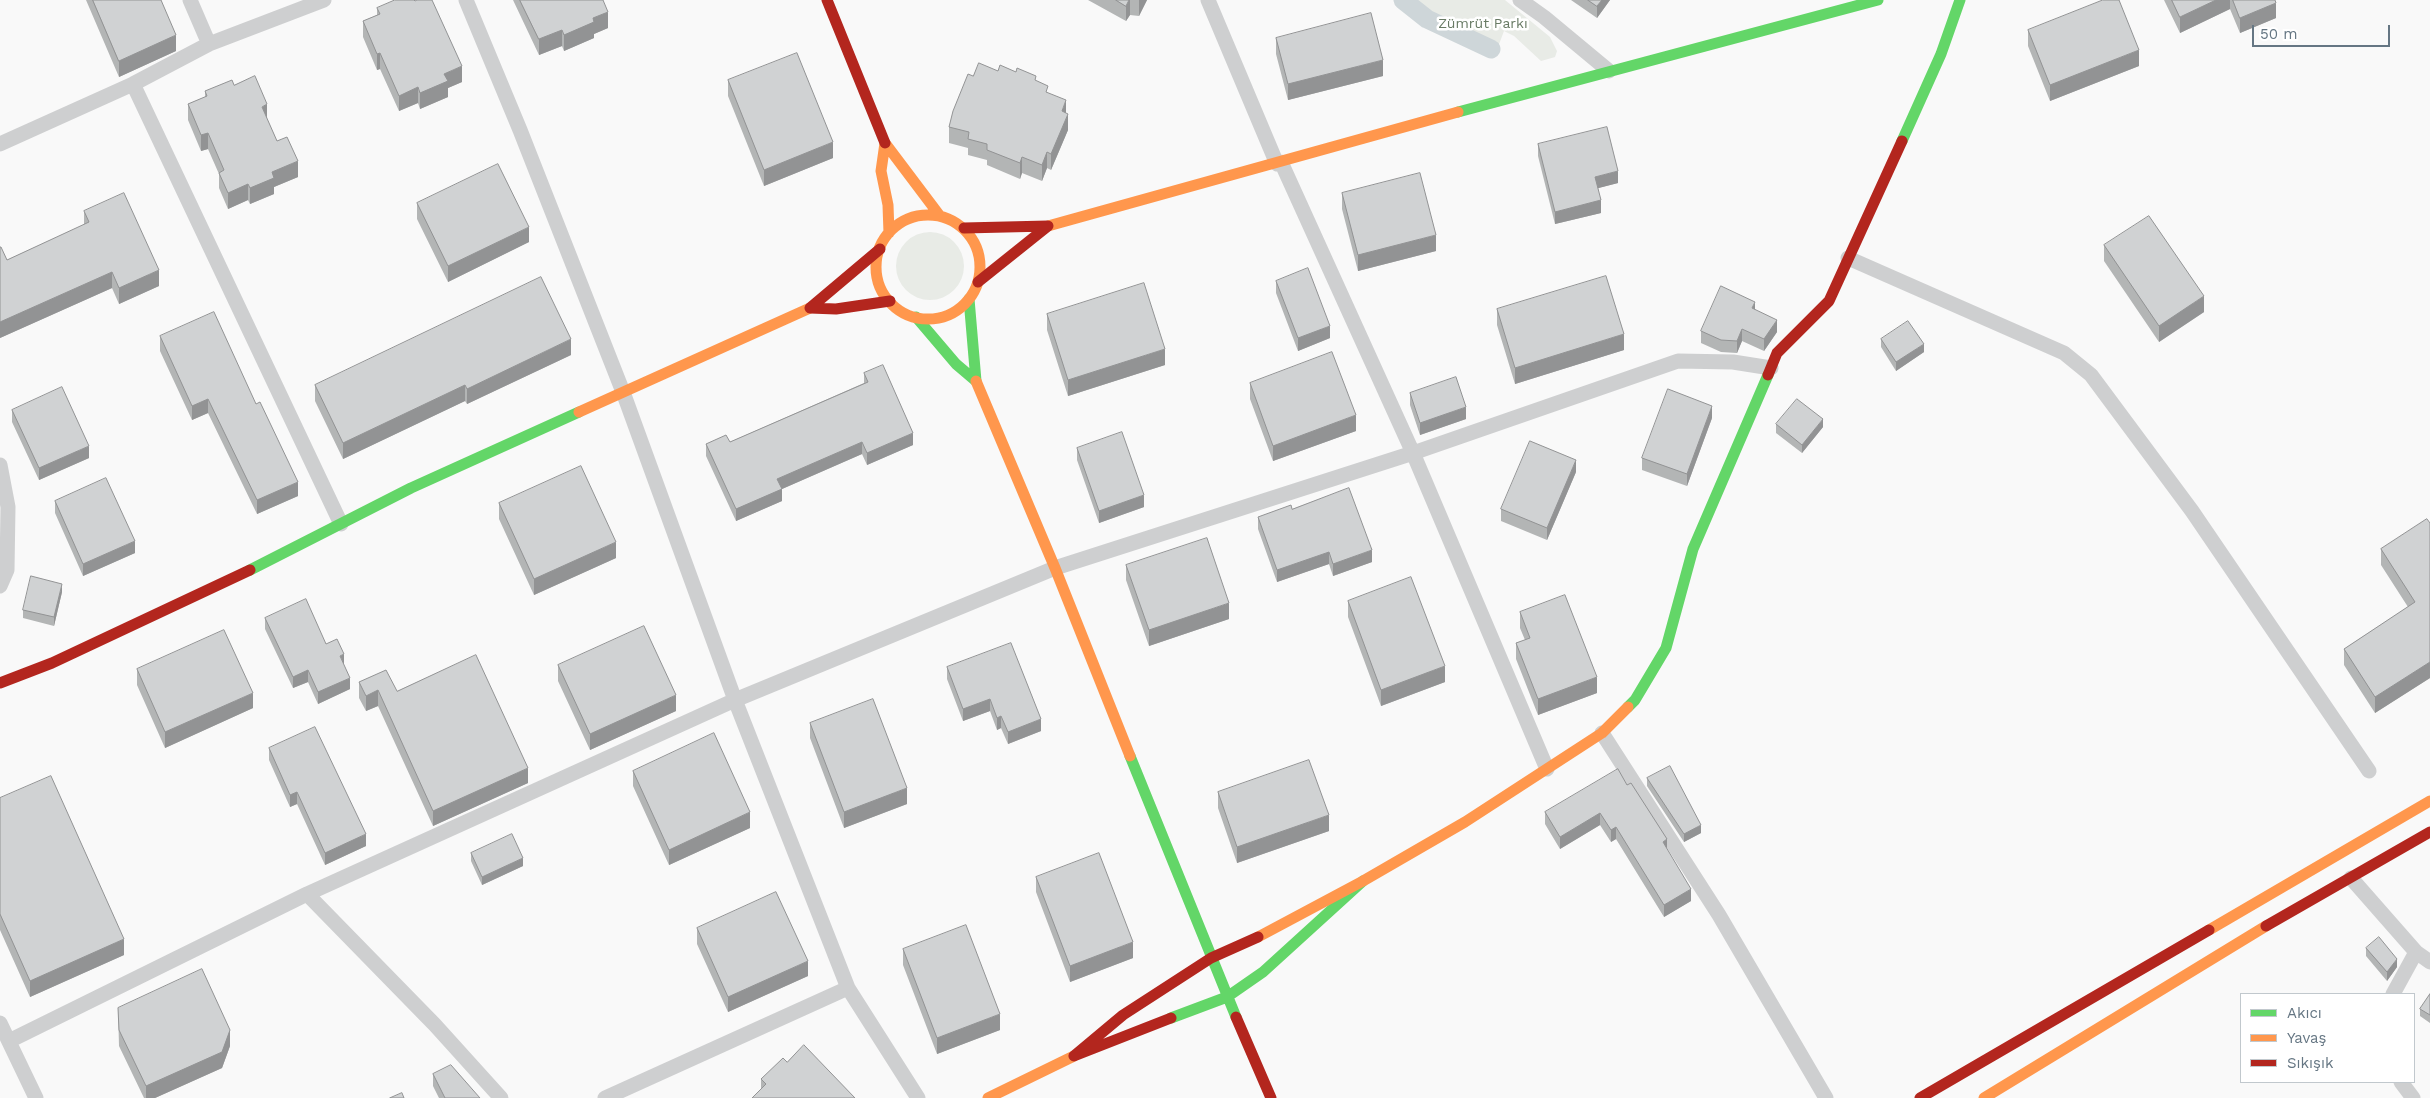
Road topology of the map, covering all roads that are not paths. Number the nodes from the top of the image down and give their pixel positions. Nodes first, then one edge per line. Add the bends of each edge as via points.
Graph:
1 (190, 0) edge
2 (324, 0) edge
3 (466, 0) edge
4 (827, 0) edge
5 (1208, 0) edge
6 (1520, 0) edge
7 (1878, 0) edge
8 (1960, 0) edge
9 (209, 44) junction
10 (1608, 71) junction
11 (133, 84) junction
12 (885, 143) junction
13 (0, 144) edge
14 (1279, 163) junction
15 (940, 216) junction
16 (1048, 226) junction
17 (964, 228) junction
18 (889, 233) junction
19 (880, 249) junction
20 (1848, 258) junction
21 (978, 282) junction
22 (969, 299) junction
23 (890, 301) junction
24 (810, 308) junction
25 (916, 317) junction
26 (1771, 368) junction
27 (976, 381) junction
28 (623, 392) junction
29 (1413, 453) junction
30 (0, 465) edge
31 (341, 524) junction
32 (1056, 568) junction
33 (0, 586) edge
34 (0, 684) edge
35 (735, 700) junction
36 (1602, 733) junction
37 (1547, 769) junction
38 (2369, 771) dead end
39 (2430, 801) edge
40 (2430, 832) edge
41 (2351, 878) junction
42 (1363, 881) junction
43 (308, 894) junction
44 (2416, 952) junction
45 (1211, 958) junction
46 (2430, 962) edge
47 (848, 988) junction
48 (2395, 993) edge
49 (1227, 997) junction
50 (0, 1023) edge
51 (9, 1041) junction
52 (1074, 1056) junction
53 (2402, 1083) edge
54 (36, 1098) edge
55 (501, 1098) edge
56 (605, 1098) edge
57 (918, 1098) edge
58 (988, 1098) edge
59 (1270, 1098) edge
60 (1826, 1098) edge
61 (1920, 1098) edge
62 (1984, 1098) edge
63 (2413, 1098) edge

1 - 9 street
2 - 9 street
3 - 28 street
4 - 12 street
5 - 14 street
6 - 10 street
7 - 10 street
8 - 20 street via 1941,54
9 - 11 street
10 - 14 street
11 - 13 street
11 - 31 street
12 - 15 street
12 - 18 street via 881,171 888,198
14 - 16 street
14 - 29 street
15 - 17 street
15 - 18 street via 910,218
16 - 17 street
16 - 21 street
17 - 21 street via 978,250 981,263
18 - 19 street
19 - 23 street via 877,275 882,292
19 - 24 street
20 - 26 street via 1829,301 1777,353
20 - 38 street via 2064,354 2091,375 2192,511
21 - 22 street
22 - 25 street via 960,309 944,317
22 - 27 street
23 - 24 street via 836,309
23 - 25 street
24 - 28 street
25 - 27 street via 956,364
26 - 29 street via 1734,362 1678,362
26 - 36 street via 1693,549 1666,648 1635,700
27 - 32 street
28 - 31 street via 411,488
28 - 35 street
29 - 32 street
29 - 37 street
30 - 33 street via 8,507 7,570
31 - 34 street via 221,585 52,664
32 - 35 street
32 - 45 street
35 - 43 street
35 - 47 street
36 - 37 street
36 - 60 street via 1719,915
37 - 42 street via 1465,822
39 - 61 street via 2334,860
40 - 41 street
41 - 44 street
41 - 62 street via 2222,952
42 - 45 street
42 - 49 street via 1263,972
43 - 51 street
43 - 55 street
44 - 46 street
44 - 48 street
45 - 49 street
45 - 52 street via 1123,1015
47 - 56 street
47 - 57 street
49 - 52 street
49 - 59 street
50 - 51 street
51 - 54 street
52 - 58 street
53 - 63 street

